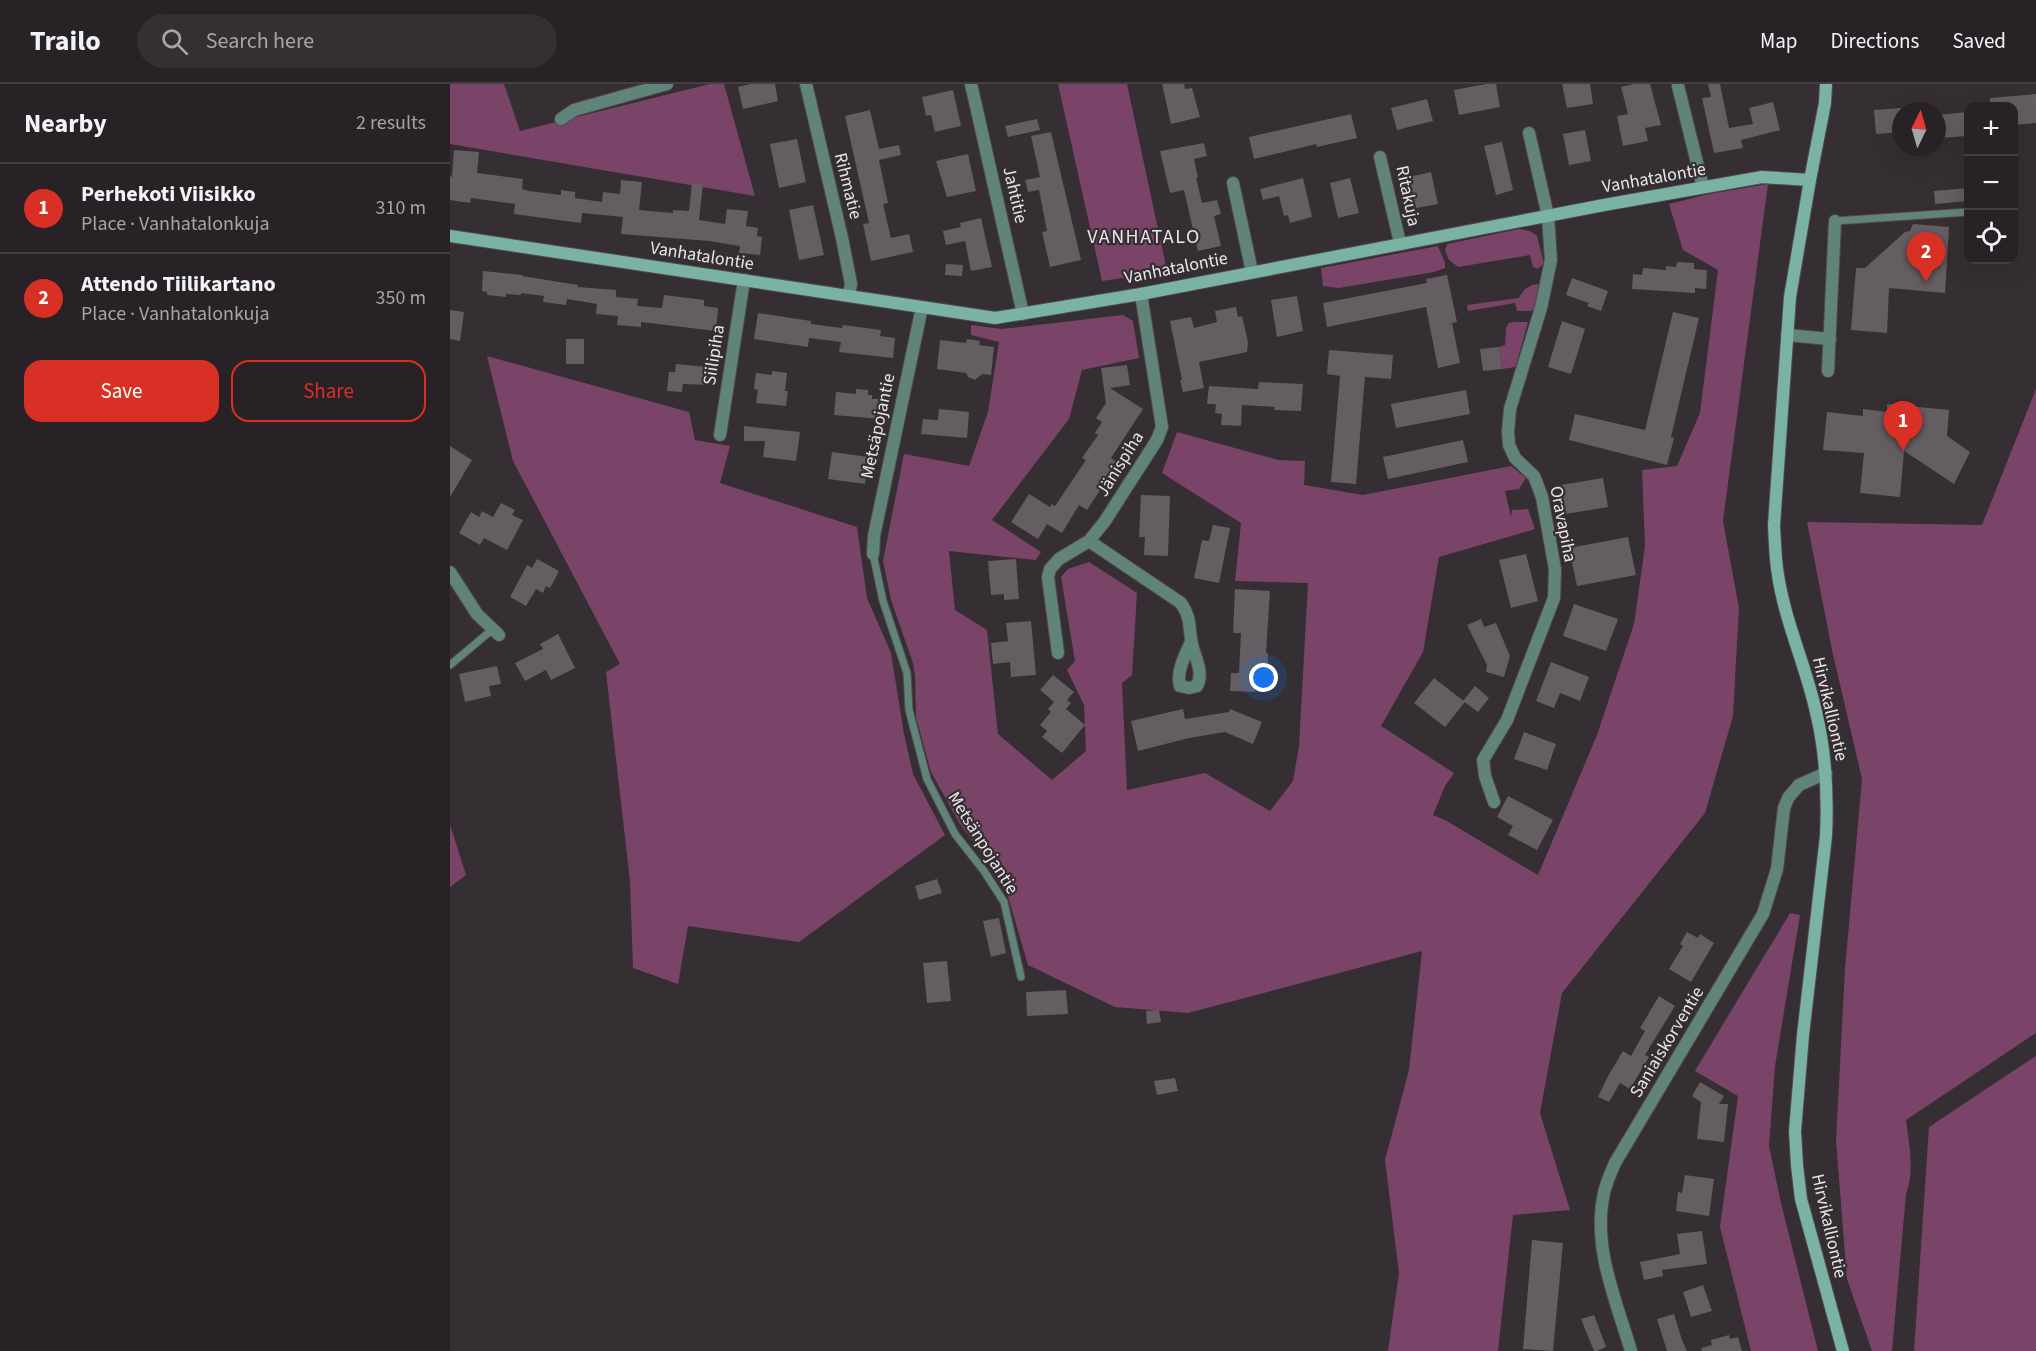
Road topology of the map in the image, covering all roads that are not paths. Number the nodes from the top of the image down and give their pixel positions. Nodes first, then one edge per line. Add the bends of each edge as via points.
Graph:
1 (667, 84) edge
2 (806, 84) edge
3 (971, 84) edge
4 (1826, 84) edge
5 (1678, 86) dead end
6 (561, 119) dead end
7 (1529, 133) dead end
8 (1380, 157) dead end
9 (1810, 180) junction
10 (1233, 183) dead end
11 (1703, 187) junction
12 (1964, 212) edge
13 (1548, 216) junction
14 (1835, 221) joint
15 (450, 236) edge
16 (1400, 243) junction
17 (1252, 272) junction
18 (744, 280) junction
19 (1141, 294) junction
20 (849, 296) junction
21 (922, 307) junction
22 (1023, 314) junction
23 (1787, 335) junction
24 (1830, 339) junction
25 (1828, 371) dead end
26 (720, 435) dead end
27 (1089, 541) junction
28 (873, 554) joint
29 (450, 572) edge
30 (496, 632) joint
31 (1191, 642) dead end
32 (1058, 653) dead end
33 (450, 665) edge
34 (1826, 773) junction
35 (1494, 802) dead end
36 (1021, 976) dead end
37 (1631, 1351) edge
38 (1843, 1351) edge

1 - 6 street via 574,110
2 - 20 street, Rihmatie via 842,238 851,284
3 - 22 street, Jahtitie
4 - 9 street
5 - 11 street
7 - 13 street, Oravapiha
8 - 16 street, Ritakuja
9 - 11 street, Vanhatalontie via 1762,177
9 - 23 street, Hirvikalliontie
10 - 17 street
11 - 13 street, Vanhatalontie
12 - 14 lane
13 - 16 street, Vanhatalontie
13 - 35 street, Oravapiha via 1551,260 1541,308 1510,409 1508,432 1515,458 1534,476 1542,497 1555,569 1554,598 1507,720 1483,760
14 - 24 street
15 - 18 street, Vanhatalontie
16 - 17 street, Vanhatalontie
17 - 19 street, Vanhatalontie
18 - 20 street, Vanhatalontie
18 - 26 street, Siilipiha
19 - 22 street, Vanhatalontie
19 - 27 street, Jänispiha via 1162,427 1112,511
20 - 21 street, Vanhatalontie
21 - 22 street, Vanhatalontie via 995,318
21 - 28 street, Metsäpojantie
23 - 24 street
23 - 34 street, Hirvikalliontie via 1775,552 1783,599 1816,711
24 - 25 street
27 - 31 street via 1181,603 1189,619
27 - 32 street, Jänispiha via 1050,568
28 - 36 lane, Metsänpojantie via 883,601 907,673 909,710 927,779 955,834 1004,902
29 - 30 street via 477,614
30 - 33 lane
34 - 37 street, Saniaiskorventie via 1799,785 1788,798 1777,869 1763,914 1615,1163 1604,1191 1600,1223 1603,1253
34 - 38 street, Hirvikalliontie via 1826,836 1803,1035 1796,1142 1801,1198

